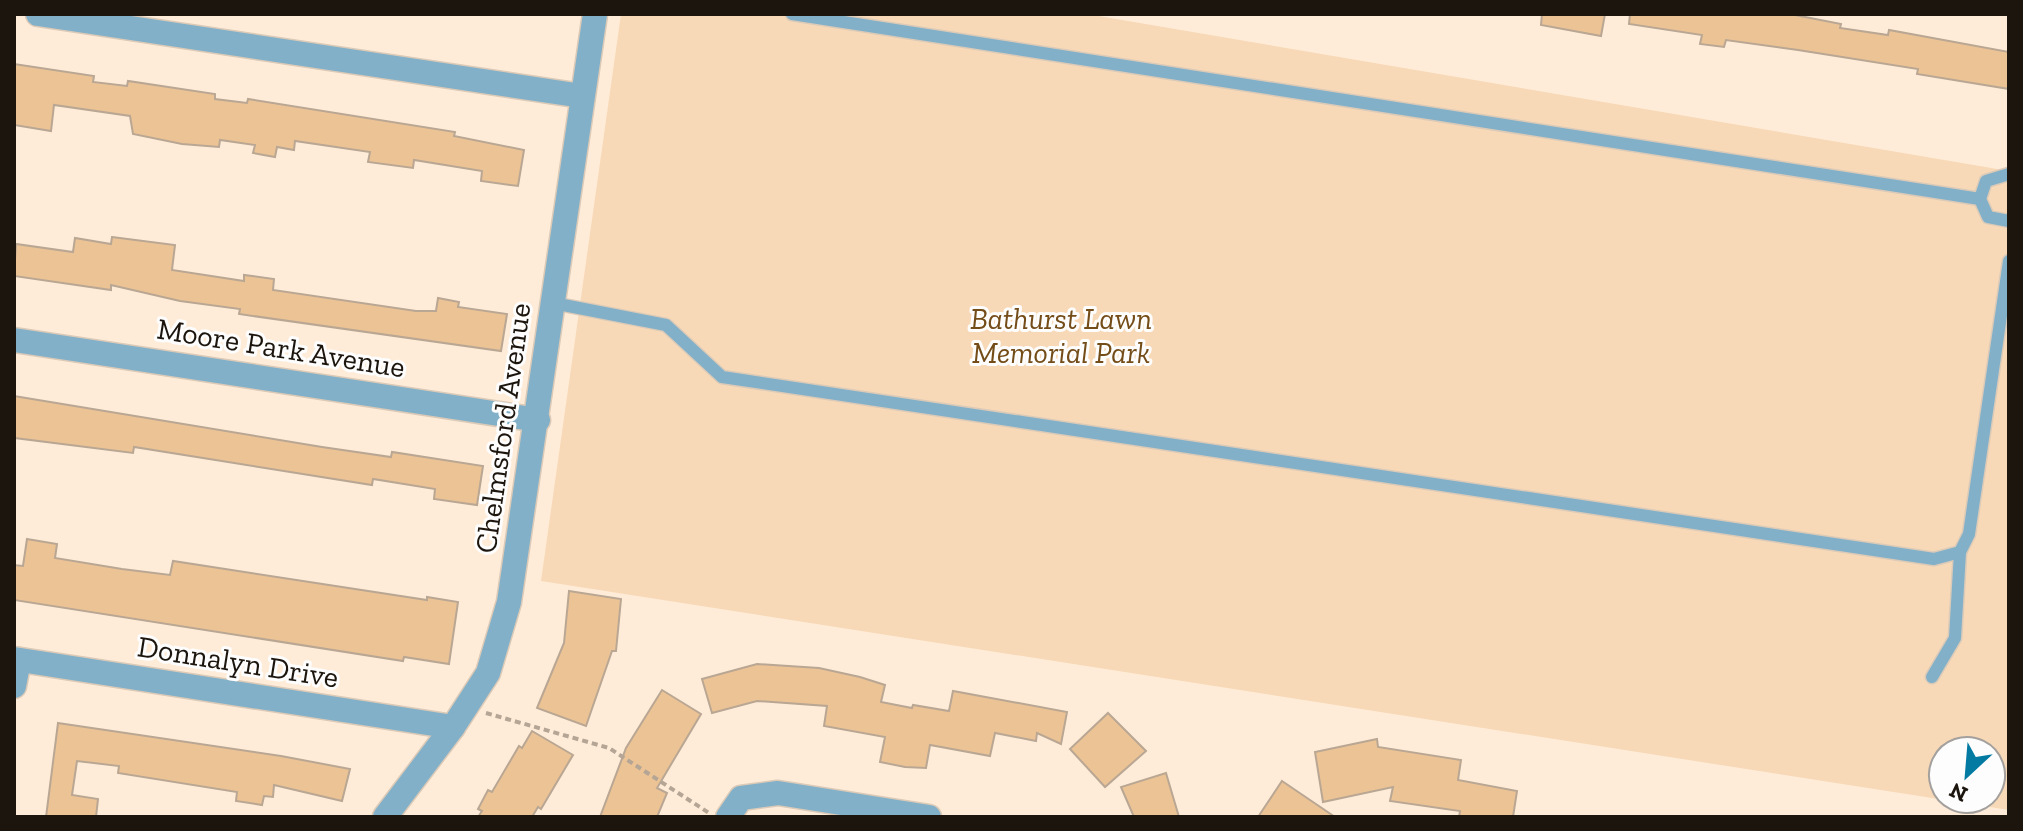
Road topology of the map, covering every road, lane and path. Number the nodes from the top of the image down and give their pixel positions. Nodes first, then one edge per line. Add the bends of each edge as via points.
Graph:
1 (38, 14) edge
2 (595, 14) edge
3 (792, 14) edge
4 (582, 96) junction
5 (2009, 174) edge
6 (1980, 199) junction
7 (2009, 221) edge
8 (2009, 261) edge
9 (553, 303) junction
10 (14, 340) edge
11 (538, 420) junction
12 (1960, 552) junction
13 (17, 660) edge
14 (1932, 677) dead end
15 (14, 686) edge
16 (459, 717) junction
17 (385, 817) edge
18 (714, 817) edge
19 (728, 817) edge
20 (929, 817) edge

1 - 4 street
2 - 4 street, Chelmsford Avenue
3 - 6 lane
4 - 9 street, Chelmsford Avenue
5 - 6 lane via 1986,181
6 - 7 lane via 1988,217
8 - 12 lane via 1969,534
9 - 11 street, Chelmsford Avenue
9 - 12 lane via 666,325 722,377 1934,559
10 - 11 street, Moore Park Avenue
11 - 16 street, Chelmsford Avenue via 509,602 488,673
12 - 14 lane via 1955,638
13 - 15 street
13 - 16 street, Donnalyn Drive
16 - 17 street, Chelmsford Avenue
16 - 18 path via 609,748
19 - 20 street via 741,798 778,793

